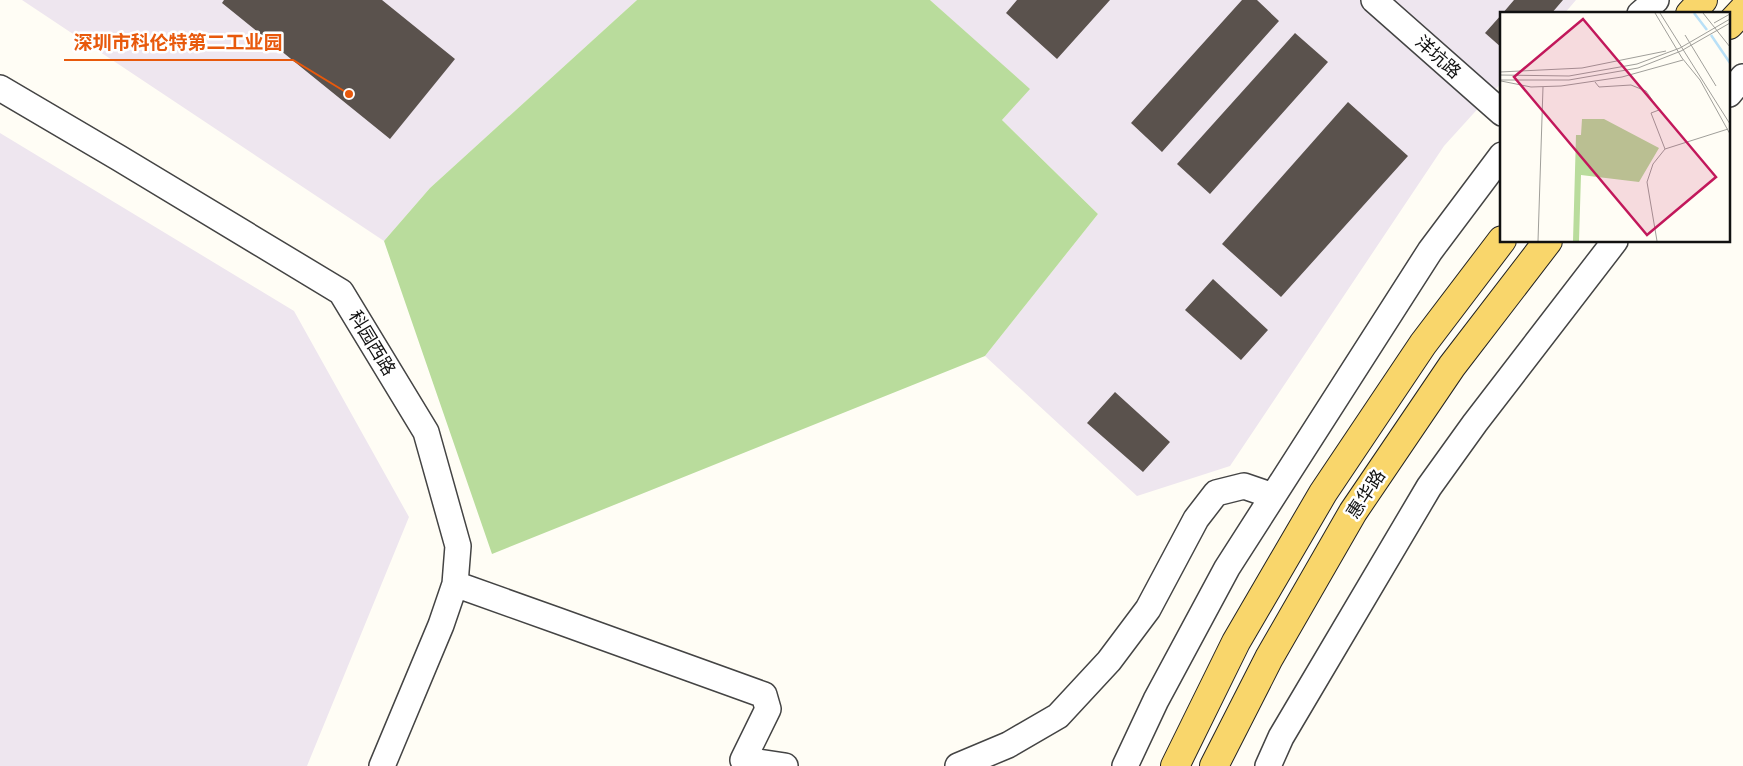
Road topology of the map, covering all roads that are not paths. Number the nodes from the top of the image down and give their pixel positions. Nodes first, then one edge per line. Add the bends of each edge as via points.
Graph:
1 (1374, 0) edge
2 (1656, 0) edge
3 (1703, 0) edge
4 (1743, 10) edge
5 (1642, 12) edge
6 (1692, 12) edge
7 (1730, 24) edge
8 (1743, 77) edge
9 (0, 88) edge
10 (1730, 93) edge
11 (1500, 111) edge
12 (1500, 158) edge
13 (1500, 242) edge
14 (1547, 242) edge
15 (1614, 242) edge
16 (1273, 496) junction
17 (455, 584) junction
18 (382, 766) edge
19 (784, 766) edge
20 (958, 766) edge
21 (1125, 766) edge
22 (1175, 766) edge
23 (1214, 766) edge
24 (1268, 766) edge

1 - 11 street, 洋坑路
2 - 5 street
3 - 6 main road
4 - 7 main road
8 - 10 street
9 - 17 street, 科园西路 via 341,292 426,432 458,546
12 - 16 street via 1430,251
13 - 22 main road, 惠华路 via 1424,344 1323,492 1236,642
14 - 23 main road, 惠华路 via 1452,366 1353,512 1269,658
15 - 24 street via 1475,422 1429,488 1281,737
16 - 20 street via 1244,486 1216,492 1196,519 1148,609 1109,660 1058,716 1008,745
16 - 21 street via 1227,568 1156,700
17 - 18 street, 科园西路
17 - 19 street via 764,695 768,709 743,760

